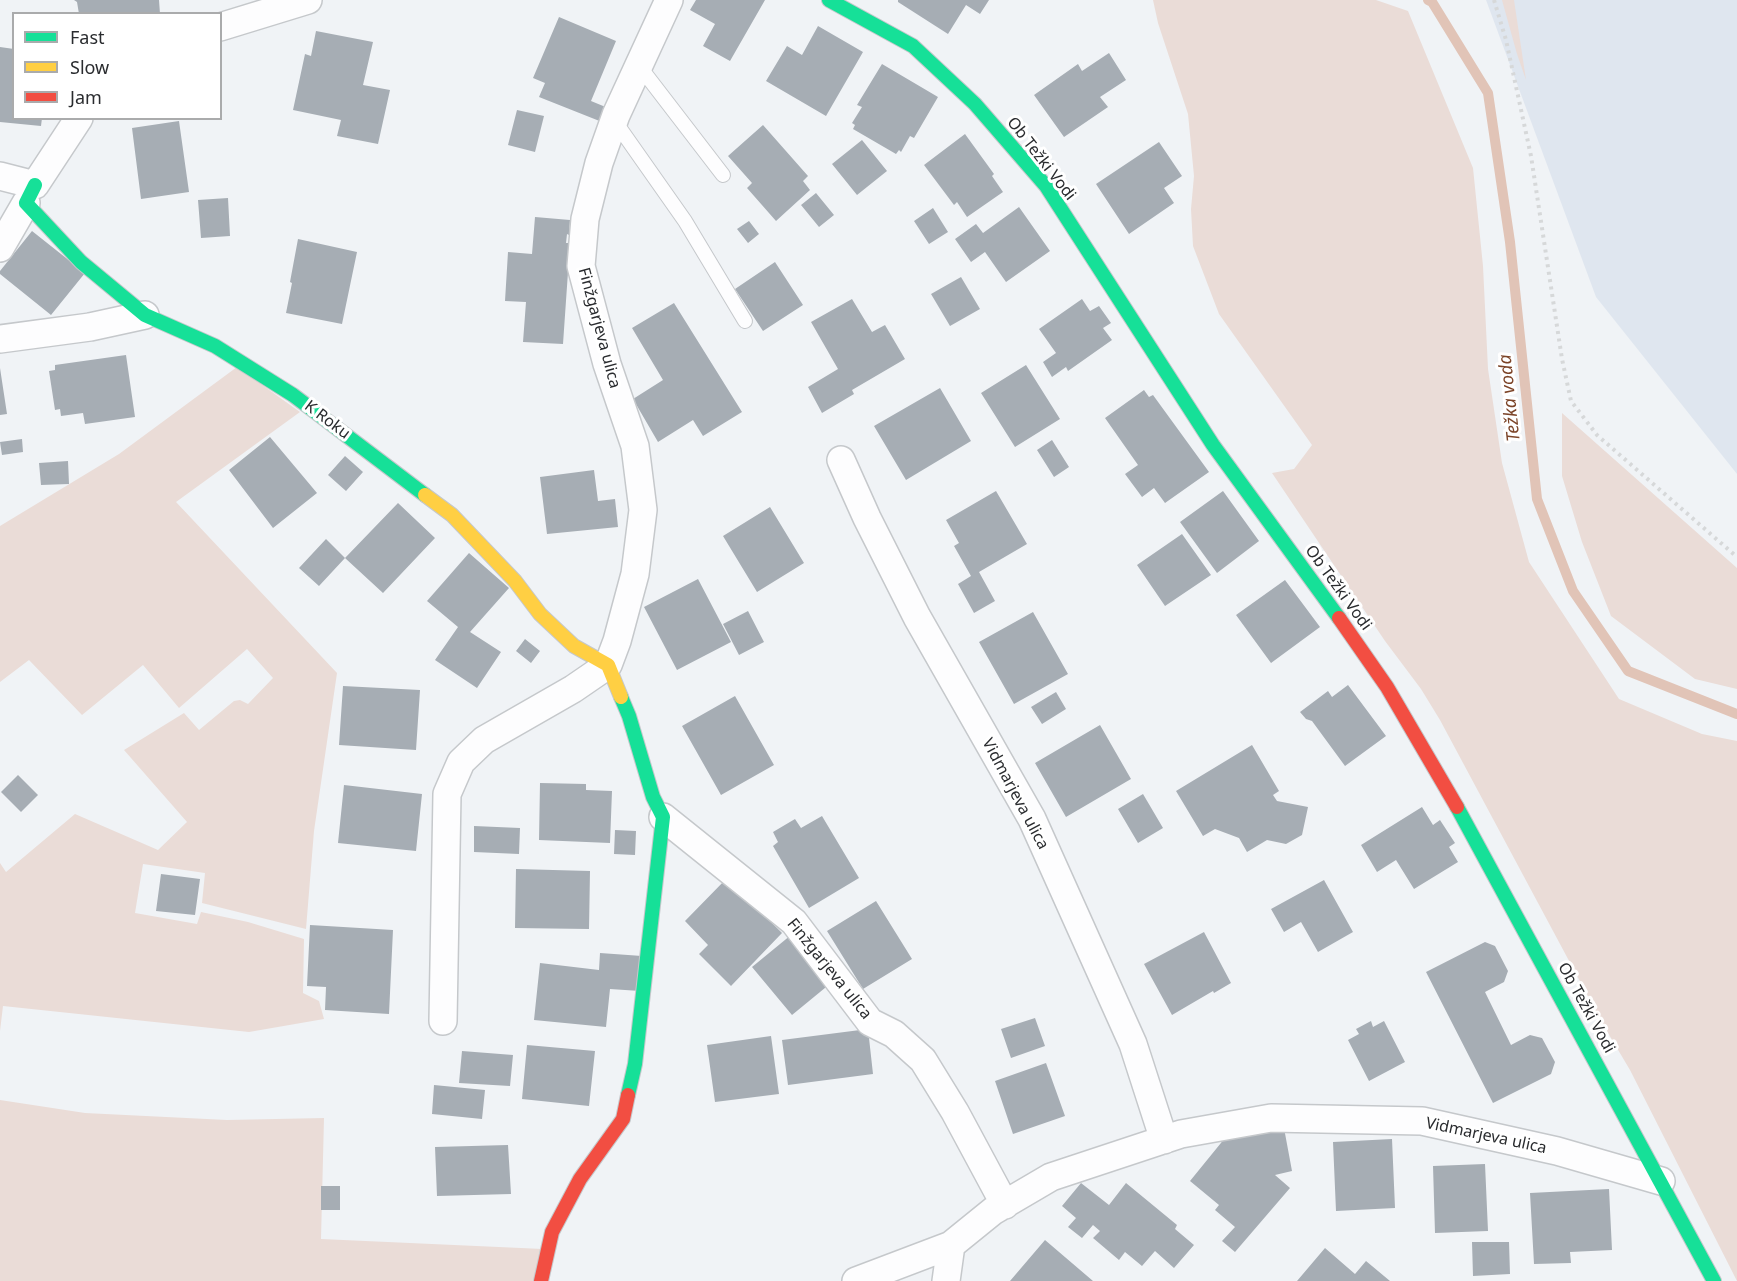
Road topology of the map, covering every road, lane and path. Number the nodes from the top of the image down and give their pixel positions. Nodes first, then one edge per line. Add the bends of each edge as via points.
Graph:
1 (308, 0) edge
2 (669, 0) edge
3 (829, 0) edge
4 (1494, 0) edge
5 (222, 26) edge
6 (640, 67) junction
7 (78, 120) edge
8 (614, 120) junction
9 (723, 175) dead end
10 (0, 176) edge
11 (30, 194) junction
12 (0, 248) edge
13 (145, 315) junction
14 (745, 321) dead end
15 (0, 339) edge
16 (842, 460) dead end
17 (1737, 557) edge
18 (608, 665) junction
19 (663, 817) junction
20 (443, 1021) dead end
21 (1164, 1140) junction
22 (1661, 1181) junction
23 (1005, 1205) junction
24 (951, 1245) junction
25 (541, 1281) edge
26 (856, 1281) edge
27 (946, 1281) edge
28 (1714, 1281) edge

1 - 5 street
2 - 6 street, Finžgarjeva ulica
3 - 22 street, Ob Težki Vodi via 913,46 975,104 1046,186 1213,445 1387,687 1462,816
4 - 17 path via 1531,156 1571,401 1598,435
6 - 8 street, Finžgarjeva ulica
6 - 9 lane
7 - 11 street
8 - 14 lane via 685,221
8 - 18 street, Finžgarjeva ulica via 585,219 581,266 607,364 635,446 643,510 635,574
10 - 11 street
11 - 12 street
11 - 13 street, K Roku via 81,262
13 - 15 street
13 - 18 street, K Roku via 215,346 302,402 452,515 515,581 540,614 574,646
16 - 21 street, Vidmarjeva ulica via 917,617 1032,819 1133,1044
18 - 19 street, Finžgarjeva ulica
18 - 20 street via 484,740 461,762 447,794
19 - 23 street, Finžgarjeva ulica via 794,922 870,1022 894,1034 922,1060
19 - 25 street via 635,1064 622,1119 580,1179 552,1232
21 - 22 street, Vidmarjeva ulica via 1271,1118 1422,1121 1557,1151
21 - 23 street, Vidmarjeva ulica via 1051,1178
22 - 28 street, Ob Težki Vodi
23 - 24 street, Vidmarjeva ulica
24 - 26 street, Vidmarjeva ulica
24 - 27 street

